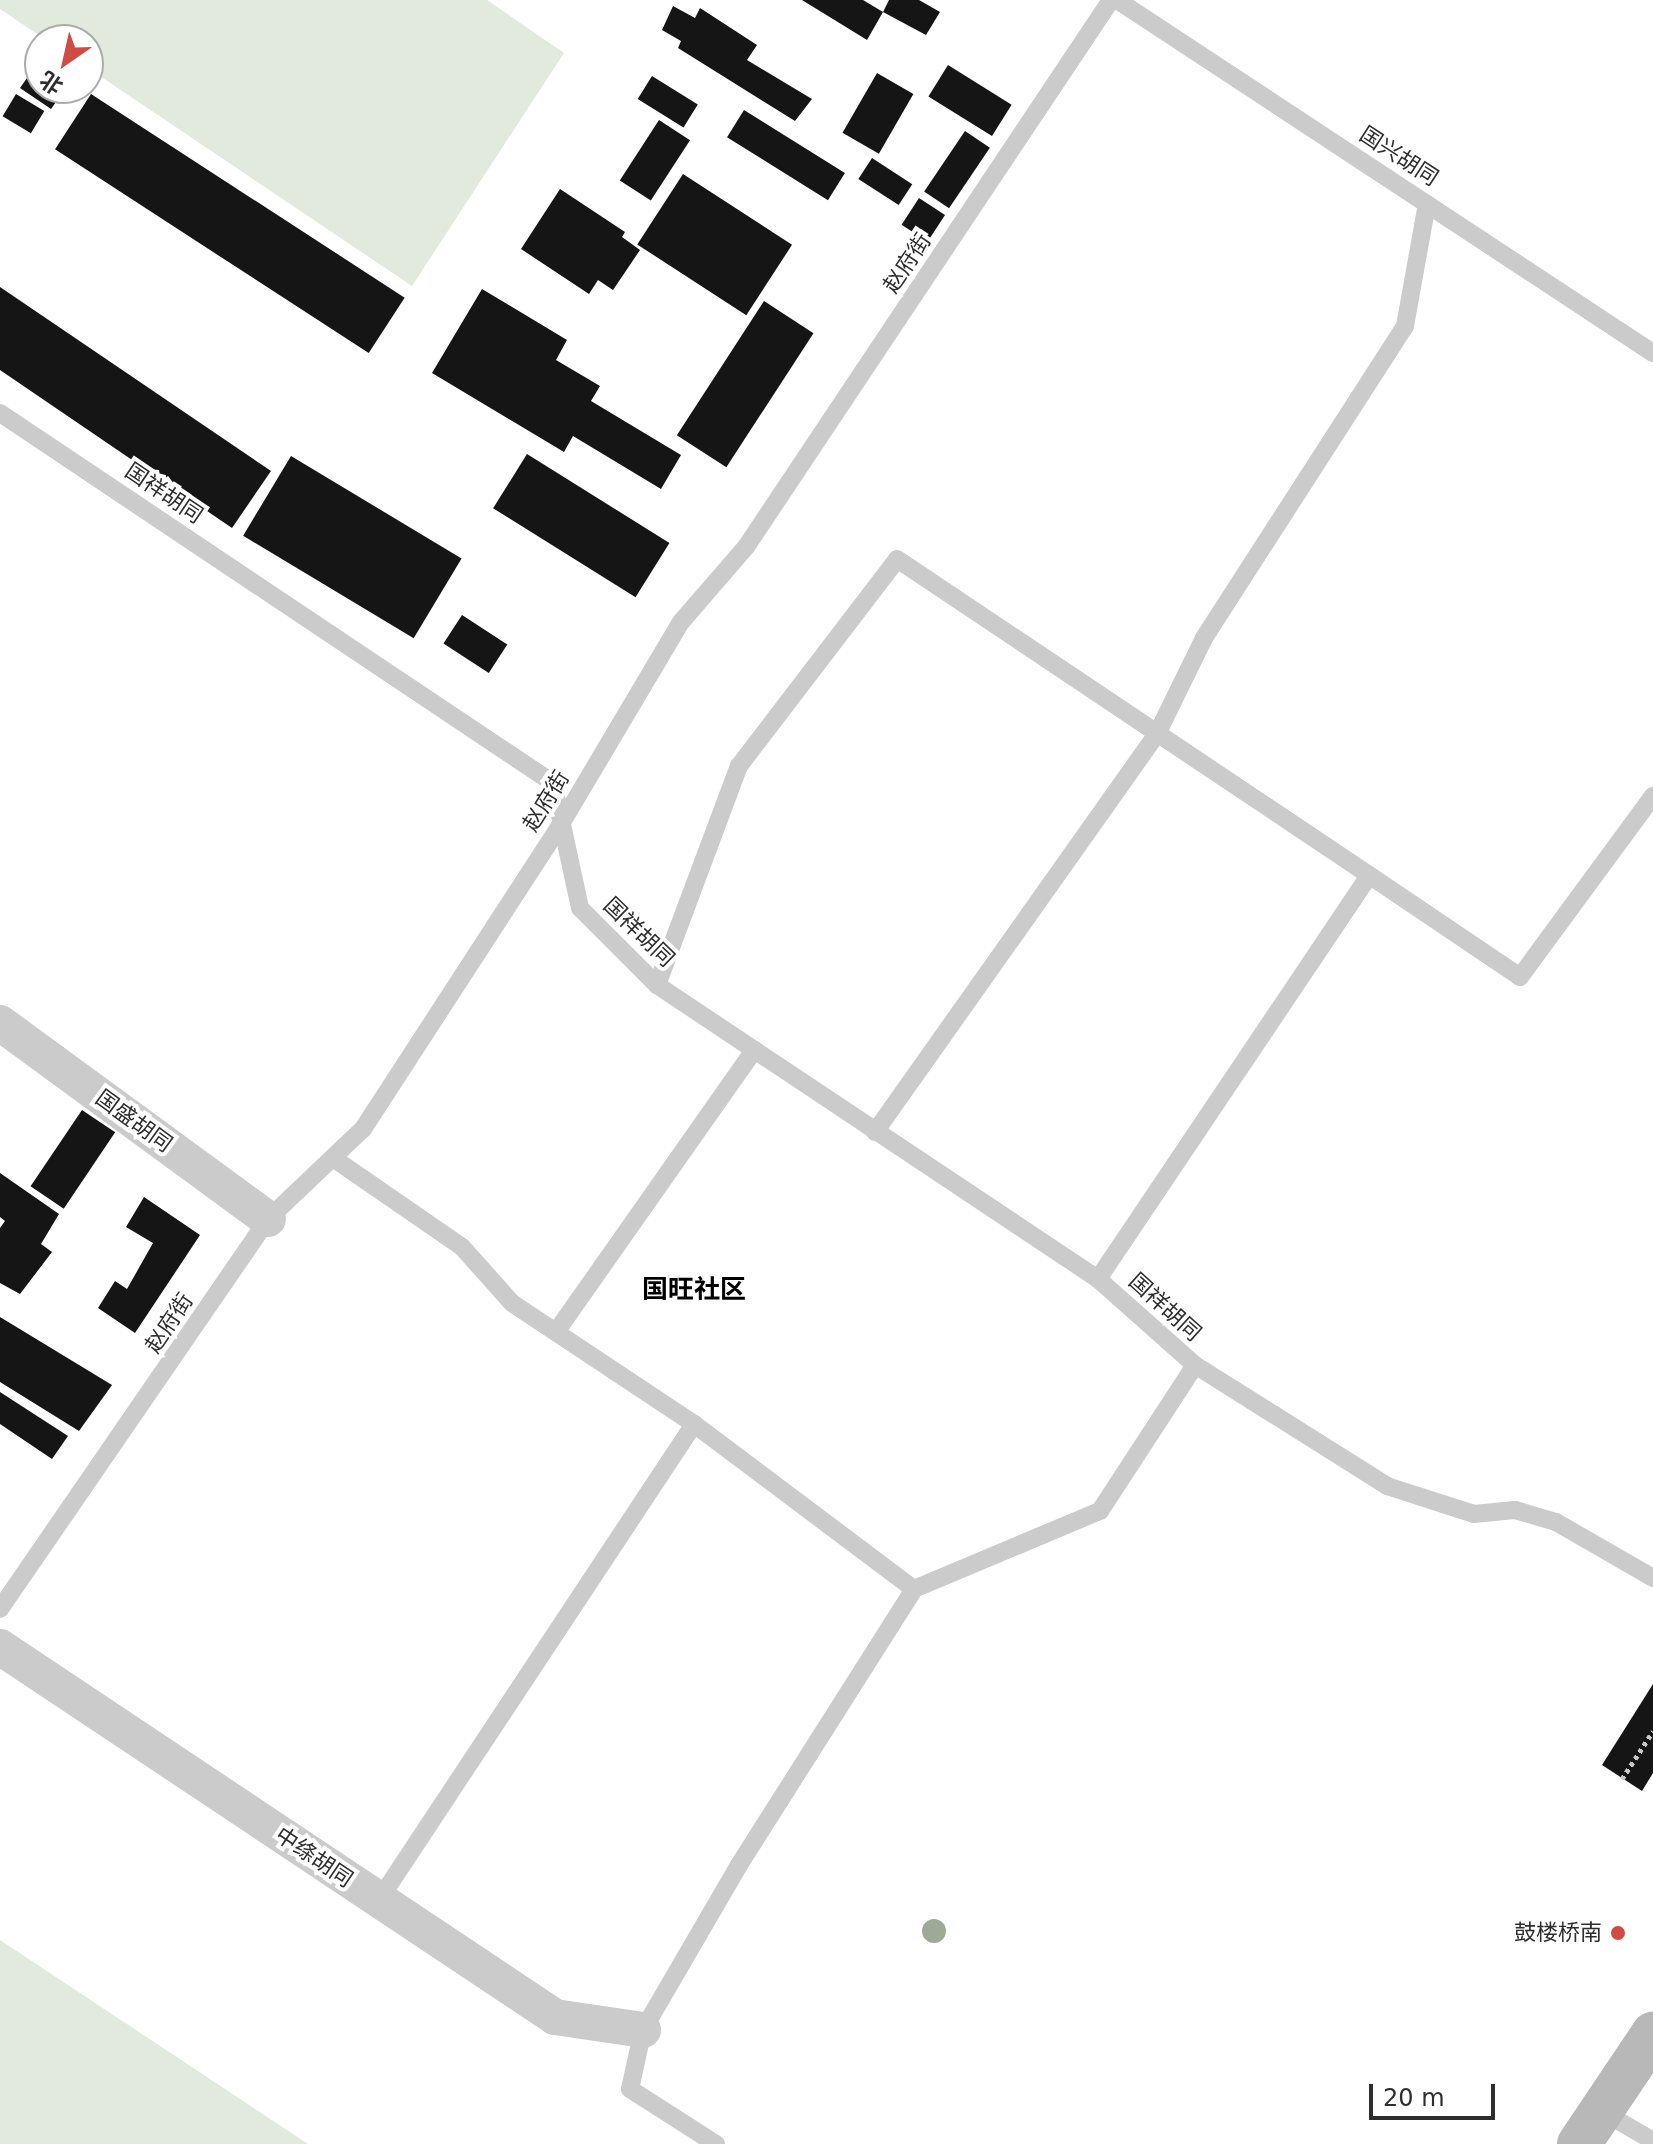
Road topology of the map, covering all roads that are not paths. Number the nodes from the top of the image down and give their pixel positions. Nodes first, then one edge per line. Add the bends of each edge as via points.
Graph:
1 (1111, 0) edge
2 (1117, 0) edge
3 (1427, 204) junction
4 (1653, 353) edge
5 (0, 413) edge
6 (1158, 732) junction
7 (1653, 796) edge
8 (561, 824) junction
9 (1369, 875) junction
10 (657, 985) junction
11 (0, 1023) edge
12 (754, 1050) junction
13 (875, 1132) junction
14 (333, 1158) junction
15 (268, 1219) junction
16 (1098, 1279) junction
17 (556, 1332) junction
18 (1195, 1365) junction
19 (694, 1424) junction
20 (1653, 1578) edge
21 (914, 1589) junction
22 (0, 1609) edge
23 (0, 1647) edge
24 (379, 1900) junction
25 (643, 2030) junction
26 (1653, 2034) edge
27 (1590, 2127) edge
28 (1653, 2141) edge
29 (716, 2144) edge

1 - 8 lane, 赵府街 via 746,547 681,622
2 - 3 lane, 国兴胡同
3 - 4 lane, 国兴胡同
3 - 6 lane via 1405,326 1204,638
5 - 8 lane, 国祥胡同 via 553,783
6 - 9 lane
6 - 10 lane via 897,559 739,766
6 - 13 lane
7 - 9 lane via 1520,977
8 - 10 lane, 国祥胡同 via 580,908
8 - 14 lane, 赵府街 via 363,1129
9 - 16 lane
10 - 12 lane, 国祥胡同
11 - 15 street, 国盛胡同
12 - 13 lane, 国祥胡同
12 - 17 lane
13 - 16 lane, 国祥胡同
14 - 15 lane, 赵府街
14 - 17 lane via 462,1247 512,1303
15 - 22 lane, 赵府街
16 - 18 lane, 国祥胡同
17 - 19 lane
18 - 20 lane, 国祥胡同 via 1387,1486 1474,1514 1515,1510 1556,1522
18 - 21 lane via 1100,1511
19 - 21 lane
19 - 24 lane
21 - 25 lane via 739,1865
23 - 24 street, 中绦胡同
24 - 25 street, 中绦胡同 via 555,2017
25 - 29 lane via 630,2089
26 - 27 main road
27 - 28 lane

